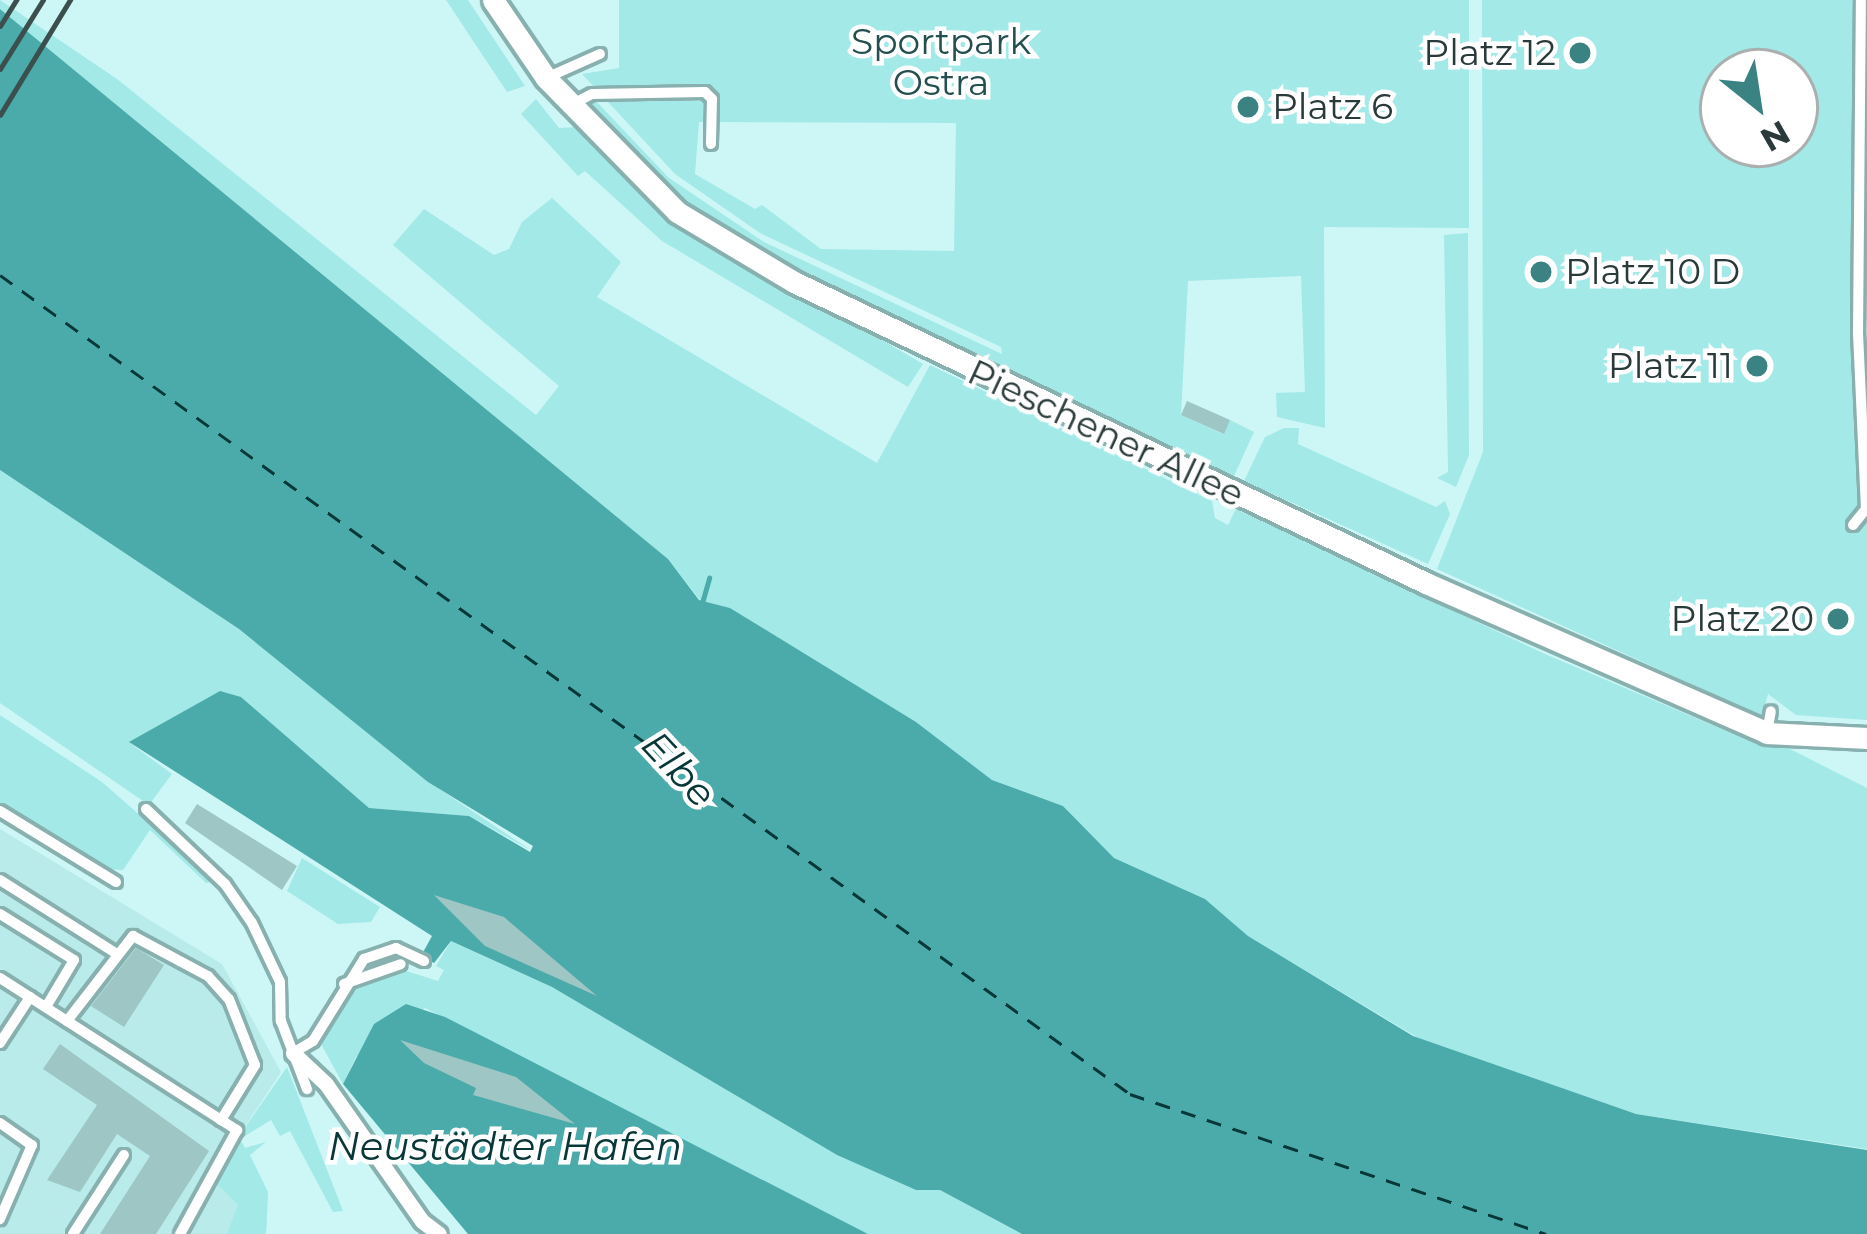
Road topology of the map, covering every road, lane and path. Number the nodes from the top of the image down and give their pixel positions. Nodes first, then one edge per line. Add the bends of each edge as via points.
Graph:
1 (493, 0) edge
2 (1862, 0) edge
3 (600, 54) dead end
4 (546, 78) junction
5 (570, 106) junction
6 (711, 144) dead end
7 (1853, 525) dead end
8 (1867, 738) edge
9 (146, 809) dead end
10 (0, 811) edge
11 (0, 880) edge
12 (116, 882) dead end
13 (0, 914) edge
14 (114, 952) junction
15 (424, 961) dead end
16 (401, 964) dead end
17 (0, 978) edge
18 (341, 986) junction
19 (30, 997) junction
20 (46, 1007) junction
21 (68, 1022) junction
22 (0, 1043) edge
23 (293, 1053) junction
24 (307, 1089) dead end
25 (221, 1120) junction
26 (0, 1123) edge
27 (124, 1155) dead end
28 (0, 1220) edge
29 (417, 1227) edge
30 (73, 1234) edge
31 (180, 1234) edge
32 (440, 1234) edge

1 - 4 street, Pieschener Allee
2 - 7 lane via 1858,333 1866,509
3 - 4 lane
4 - 5 street, Pieschener Allee
5 - 6 lane via 592,94 705,92 712,99
5 - 8 street, Pieschener Allee via 677,212 794,282 1404,573 1805,740
9 - 23 lane via 225,884 252,923 280,982 281,1021
10 - 12 lane
11 - 14 lane
13 - 20 lane via 74,960
14 - 21 lane
14 - 25 lane via 134,936 148,940 208,976 229,999 255,1065
15 - 18 lane via 379,950
16 - 18 lane via 380,965
17 - 19 lane
18 - 23 lane via 313,1041
19 - 20 lane
19 - 22 lane
20 - 21 lane
21 - 25 lane
23 - 24 lane
23 - 29 street via 326,1084
25 - 31 lane via 237,1130
26 - 28 lane via 32,1144
27 - 30 lane
29 - 32 street

